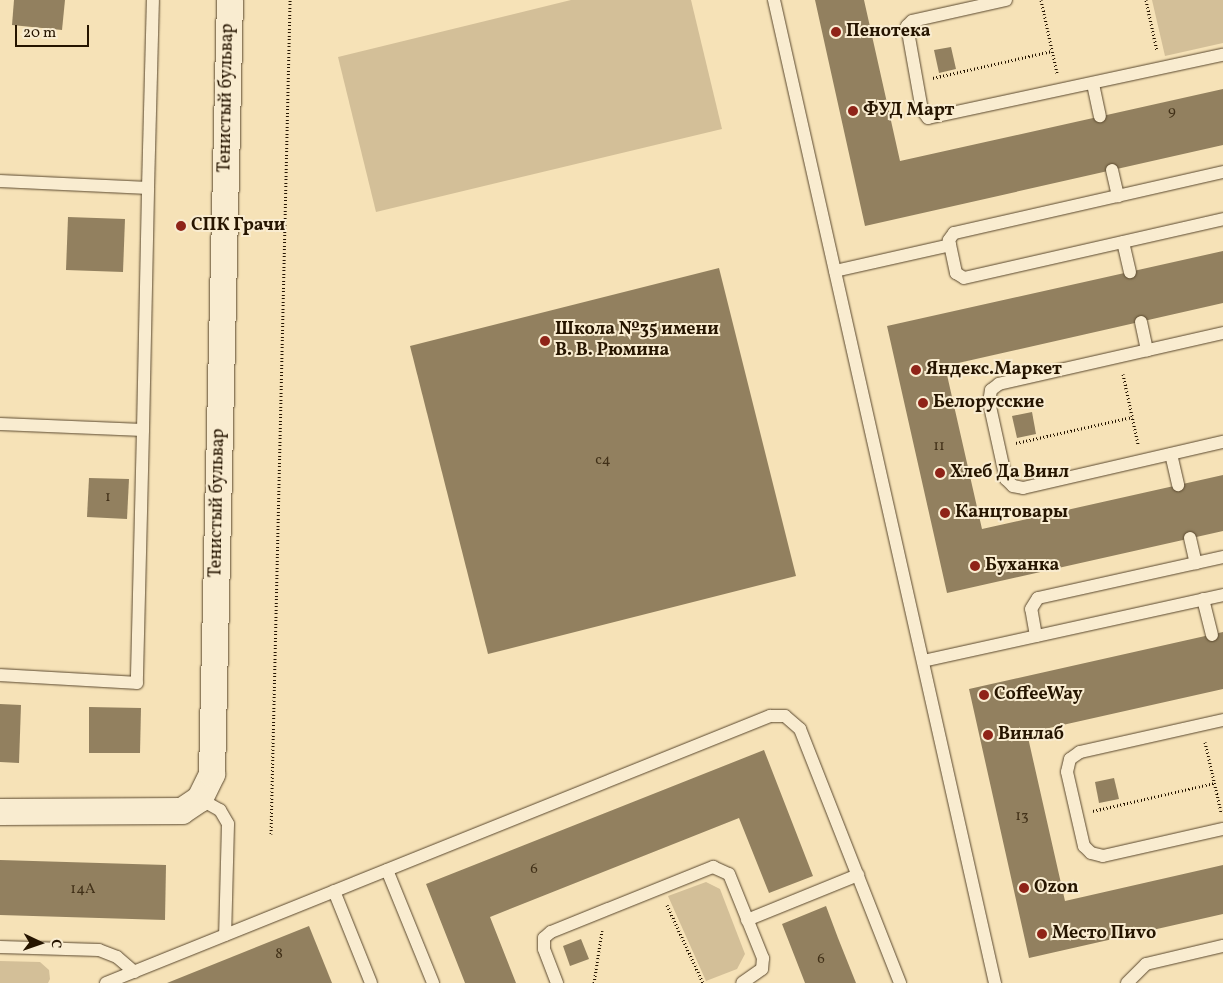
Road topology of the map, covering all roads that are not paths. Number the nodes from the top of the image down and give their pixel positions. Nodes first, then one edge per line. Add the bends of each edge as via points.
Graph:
1 (154, 0) edge
2 (230, 0) edge
3 (774, 0) edge
4 (1006, 0) edge
5 (1223, 55) edge
6 (1093, 84) junction
7 (1100, 116) dead end
8 (1112, 170) dead end
9 (1223, 172) edge
10 (0, 180) edge
11 (148, 188) junction
12 (1118, 196) junction
13 (1223, 219) edge
14 (1123, 242) junction
15 (950, 245) junction
16 (835, 271) junction
17 (1130, 272) dead end
18 (1141, 322) dead end
19 (1223, 333) edge
20 (1148, 350) junction
21 (0, 424) edge
22 (143, 430) junction
23 (1223, 442) edge
24 (1171, 454) junction
25 (1178, 485) dead end
26 (1190, 538) dead end
27 (1223, 558) edge
28 (1196, 563) junction
29 (1223, 595) edge
30 (1204, 599) junction
31 (1212, 635) dead end
32 (1036, 636) junction
33 (923, 660) junction
34 (0, 675) edge
35 (1223, 720) edge
36 (200, 799) junction
37 (0, 812) edge
38 (1223, 829) edge
39 (387, 870) junction
40 (858, 875) junction
41 (334, 891) junction
42 (747, 920) junction
43 (225, 936) junction
44 (1223, 946) edge
45 (0, 947) edge
46 (134, 972) junction
47 (106, 983) edge
48 (371, 983) edge
49 (432, 983) edge
50 (557, 983) edge
51 (742, 983) edge
52 (900, 983) edge
53 (996, 983) edge
54 (1127, 983) edge

1 - 11 lane
2 - 36 street, Тенистый бульвар via 212,774
3 - 16 lane
4 - 6 lane via 912,21 905,34 922,110 936,119
5 - 6 lane
6 - 7 lane
8 - 12 lane
9 - 12 lane
10 - 11 lane
11 - 22 lane
12 - 15 lane via 954,233
13 - 14 lane
14 - 15 lane via 964,278 956,273
14 - 17 lane
15 - 16 lane
16 - 33 lane
18 - 20 lane
19 - 20 lane
20 - 24 lane via 999,384 991,390 989,402 1006,479 1023,488
21 - 22 lane
22 - 34 lane via 137,683
23 - 24 lane
24 - 25 lane
26 - 28 lane
27 - 28 lane
28 - 32 lane via 1038,598 1031,609
29 - 30 lane
30 - 31 lane
30 - 32 lane
32 - 33 lane
33 - 53 lane
35 - 38 lane via 1080,752 1070,760 1067,772 1084,846 1103,856
36 - 37 street via 182,811 162,814
36 - 43 lane via 220,810 228,824
39 - 40 lane via 770,716 786,716 800,729
39 - 41 lane
39 - 49 lane
40 - 42 lane
40 - 52 lane
41 - 43 lane
41 - 48 lane
42 - 50 lane via 729,874 712,867 544,938 544,949
42 - 51 lane via 763,958 762,969
43 - 46 lane
44 - 54 lane via 1146,964
45 - 46 lane via 98,950 117,957
46 - 47 lane

